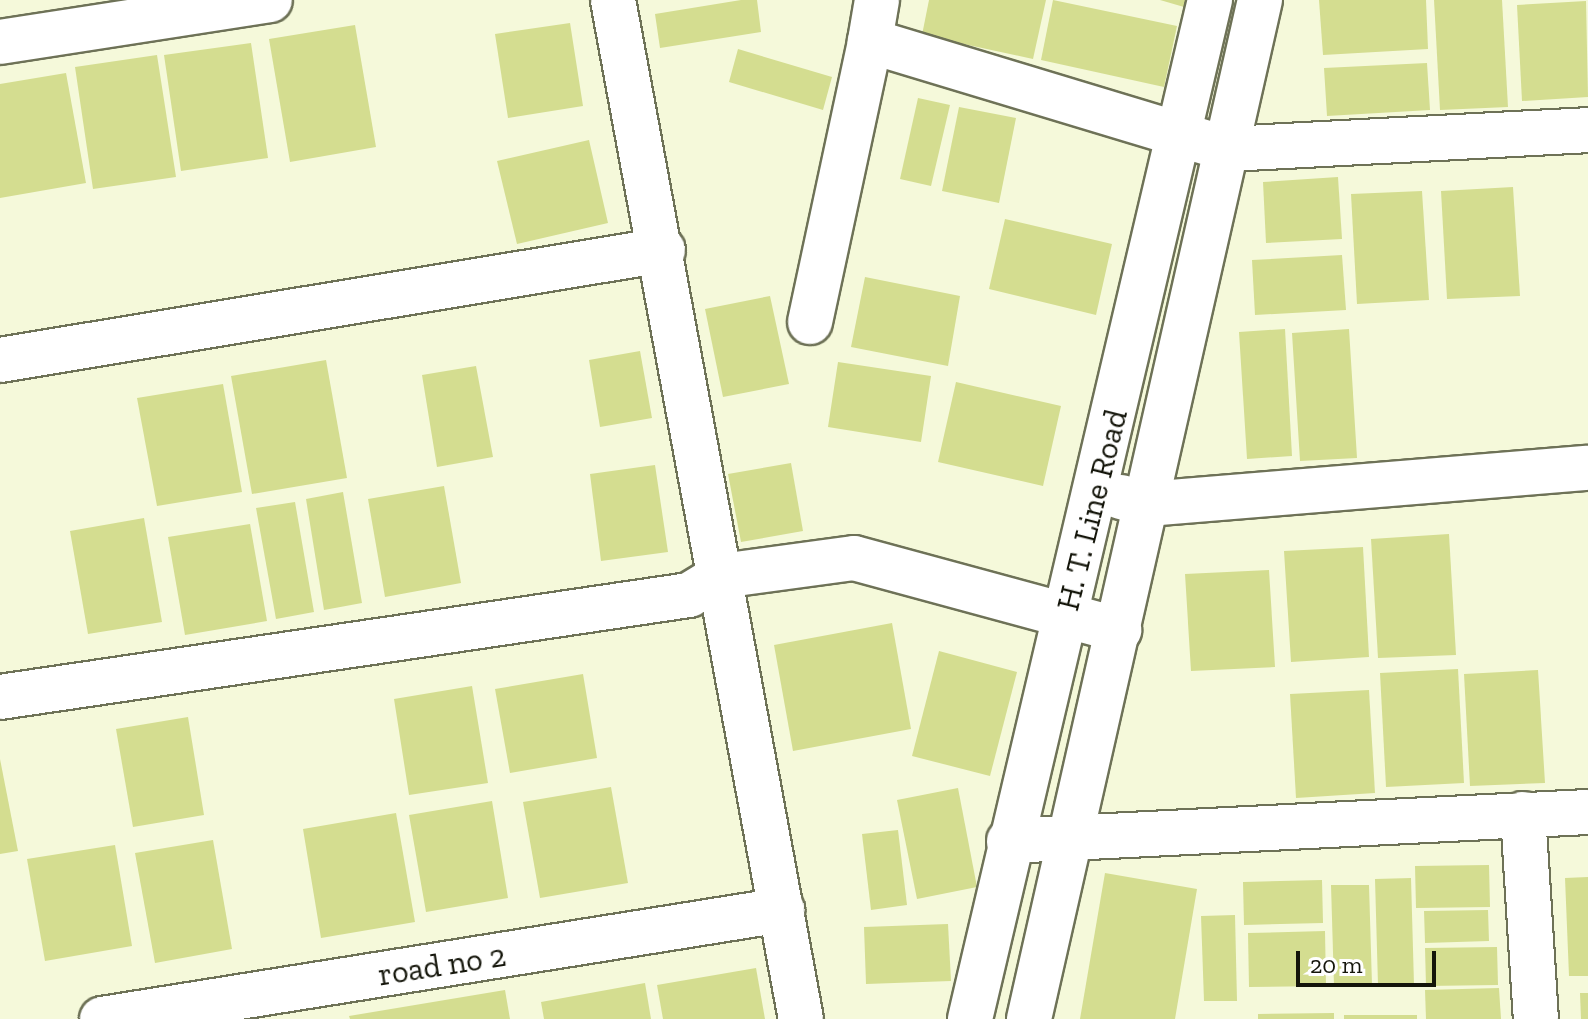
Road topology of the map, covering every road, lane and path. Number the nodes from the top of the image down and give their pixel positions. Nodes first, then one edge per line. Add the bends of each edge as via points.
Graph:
1 (270, 0) edge
2 (613, 0) edge
3 (1210, 0) edge
4 (1260, 0) edge
5 (874, 20) edge
6 (0, 42) edge
7 (1588, 130) edge
8 (1180, 135) junction
9 (1228, 149) junction
10 (663, 250) junction
11 (810, 322) dead end
12 (0, 360) edge
13 (1588, 468) edge
14 (1097, 490) junction
15 (1147, 504) junction
16 (721, 576) junction
17 (1067, 614) junction
18 (1119, 630) junction
19 (0, 697) edge
20 (1588, 812) edge
21 (1523, 814) junction
22 (1072, 839) junction
23 (1009, 841) junction
24 (782, 910) junction
25 (102, 1019) edge
26 (801, 1019) edge
27 (970, 1019) edge
28 (1029, 1019) edge
29 (1536, 1019) edge

1 - 6 street
2 - 10 street
3 - 8 street, H. T. Line Road
4 - 9 street, H. T. Line Road
5 - 8 street
5 - 11 street
7 - 9 street
8 - 9 street
8 - 14 street, H. T. Line Road
9 - 15 street, H. T. Line Road
10 - 12 street
10 - 16 street
13 - 15 street
14 - 15 street
14 - 17 street, H. T. Line Road
15 - 18 street, H. T. Line Road
16 - 17 street via 854,558
16 - 19 street via 689,595
16 - 24 street
17 - 18 street
17 - 23 street, H. T. Line Road
18 - 22 street, H. T. Line Road
20 - 21 street
21 - 22 street
21 - 29 street
22 - 23 street
22 - 28 street, H. T. Line Road
23 - 27 street, H. T. Line Road
24 - 25 street, road no 2
24 - 26 street

